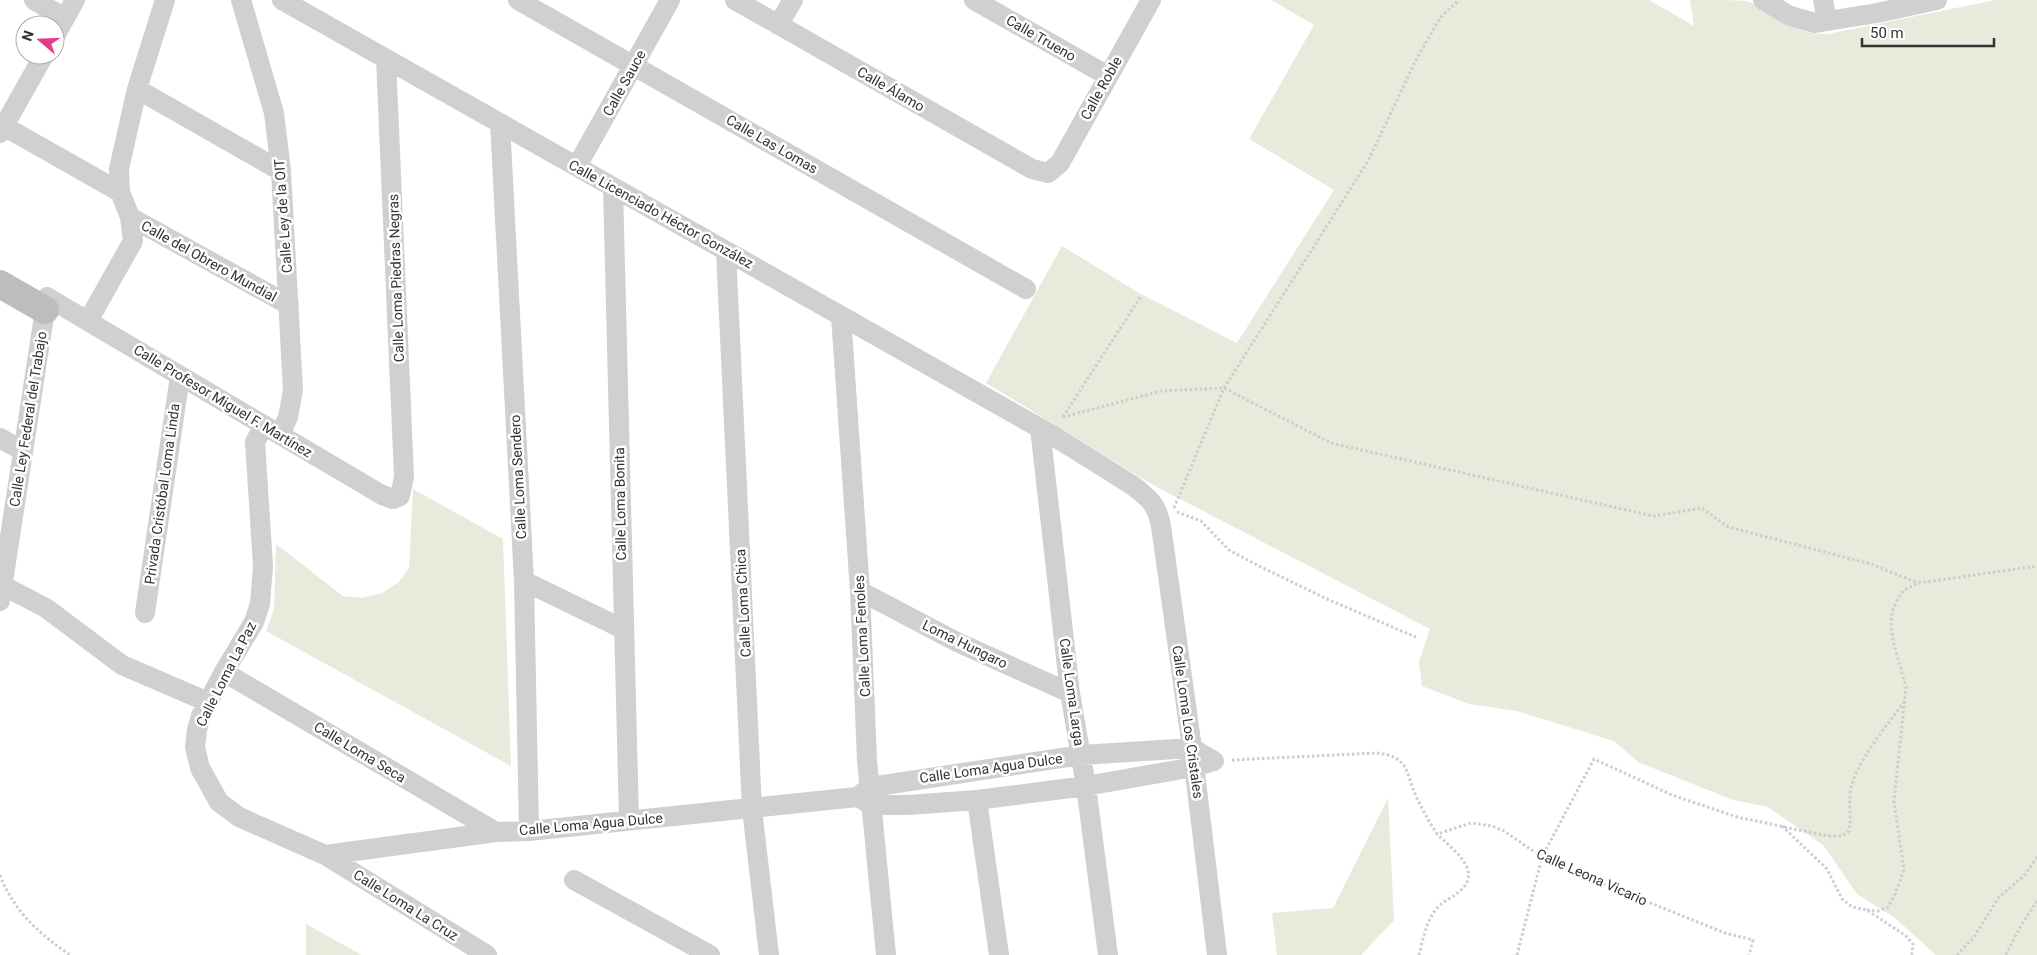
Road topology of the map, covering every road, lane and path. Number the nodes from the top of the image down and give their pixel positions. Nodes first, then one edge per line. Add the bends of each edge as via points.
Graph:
1 (34, 0) edge
2 (76, 0) edge
3 (165, 0) edge
4 (241, 0) edge
5 (282, 0) edge
6 (518, 0) edge
7 (670, 0) edge
8 (735, 0) edge
9 (792, 0) edge
10 (974, 0) edge
11 (1150, 0) edge
12 (1459, 0) edge
13 (1763, 0) edge
14 (1823, 0) edge
15 (1937, 0) edge
16 (66, 18) joint
17 (1827, 21) junction
18 (778, 25) junction
19 (386, 59) junction
20 (38, 65) edge
21 (634, 66) junction
22 (1108, 76) junction
23 (137, 89) junction
24 (500, 123) junction
25 (1, 128) edge
26 (577, 166) junction
27 (280, 170) junction
28 (1048, 173) joint
29 (613, 187) junction
30 (120, 192) junction
31 (130, 217) junction
32 (726, 251) junction
33 (0, 284) edge
34 (1026, 288) dead end
35 (1141, 296) dead end
36 (46, 303) junction
37 (289, 305) junction
38 (841, 316) junction
39 (88, 321) junction
40 (180, 376) junction
41 (1224, 388) junction
42 (1063, 418) junction
43 (272, 430) junction
44 (1046, 432) junction
45 (0, 438) edge
46 (23, 451) junction
47 (1144, 494) joint
48 (400, 496) joint
49 (2037, 566) edge
50 (524, 581) junction
51 (1918, 583) junction
52 (1, 590) edge
53 (860, 591) junction
54 (145, 612) dead end
55 (623, 629) junction
56 (1418, 638) dead end
57 (224, 672) junction
58 (1070, 694) junction
59 (1905, 701) junction
60 (208, 702) junction
61 (1081, 755) junction
62 (1193, 757) junction
63 (1214, 761) joint
64 (1086, 786) junction
65 (866, 796) junction
66 (977, 800) junction
67 (752, 809) junction
68 (630, 820) junction
69 (1782, 826) junction
70 (529, 831) junction
71 (496, 832) junction
72 (1437, 834) junction
73 (325, 855) junction
74 (2037, 856) edge
75 (1542, 857) junction
76 (0, 875) edge
77 (574, 880) dead end
78 (2037, 901) edge
79 (1866, 910) junction
80 (70, 955) edge
81 (486, 955) edge
82 (710, 955) edge
83 (769, 955) edge
84 (886, 955) edge
85 (999, 955) edge
86 (1108, 955) edge
87 (1217, 955) edge
88 (1419, 955) edge
89 (1517, 955) edge
90 (1749, 955) edge
91 (1912, 955) edge
92 (1957, 955) edge
93 (2006, 955) edge

1 - 16 street
2 - 16 street
3 - 23 street
4 - 27 street, Calle Ley de la OIT via 274,112
5 - 19 street, Calle Licenciado Héctor González
6 - 21 street, Calle Las Lomas
7 - 21 street, Calle Sauce
8 - 18 street, Calle Álamo
9 - 18 street
10 - 22 street, Calle Trueno
11 - 22 street, Calle Roble
12 - 41 path via 1440,18 1416,60 1368,161
13 - 17 street via 1802,21
14 - 17 street
15 - 17 street
18 - 28 street, Calle Álamo via 1032,169
19 - 24 street, Calle Licenciado Héctor González
19 - 48 street, Calle Loma Piedras Negras via 404,477
20 - 25 street
21 - 26 street, Calle Sauce
21 - 34 street, Calle Las Lomas
22 - 28 street, Calle Roble via 1060,163
23 - 27 street
23 - 30 street via 119,170
24 - 26 street, Calle Licenciado Héctor González
24 - 50 street, Calle Loma Sendero
25 - 30 street
26 - 29 street, Calle Licenciado Héctor González
27 - 37 street, Calle Ley de la OIT
29 - 32 street, Calle Licenciado Héctor González
29 - 55 street, Calle Loma Bonita
30 - 31 street
31 - 37 street, Calle del Obrero Mundial
31 - 39 street via 133,241
32 - 38 street, Calle Licenciado Héctor González
32 - 67 street, Calle Loma Chica
33 - 36 street, Calle Profesor Miguel F. Martínez
35 - 42 path
36 - 39 street, Calle Profesor Miguel F. Martínez
36 - 46 street, Calle Ley Federal del Trabajo
37 - 43 street, Calle Ley de la OIT via 293,390 288,417
38 - 44 street, Calle Licenciado Héctor González
38 - 53 street, Calle Loma Fenoles
39 - 40 street, Calle Profesor Miguel F. Martínez
40 - 43 street, Calle Profesor Miguel F. Martínez
40 - 54 street, Privada Cristóbal Loma Linda
41 - 42 path via 1162,391
41 - 51 path via 1331,443 1653,516 1702,508 1728,527 1871,564
41 - 56 path via 1173,511 1200,522 1229,550 1257,565
42 - 44 path
43 - 48 street, Calle Profesor Miguel F. Martínez via 382,495 393,499
43 - 57 street, Calle Loma La Paz via 255,442 263,566 260,604 254,622
44 - 47 street, Calle Licenciado Héctor González
44 - 58 street, Calle Loma Larga
45 - 46 street
46 - 52 street, Calle Ley Federal del Trabajo
47 - 62 street, Calle Loma Los Cristales via 1158,510
49 - 51 path
50 - 55 street
50 - 70 street, Calle Loma Sendero
51 - 59 path via 1904,590 1892,612 1893,641 1906,687
52 - 60 street via 46,608 122,665
53 - 58 street, Loma Hungaro via 957,642
53 - 65 street, Calle Loma Fenoles
55 - 68 street, Calle Loma Bonita
57 - 60 street, Calle Loma La Paz
57 - 71 street, Calle Loma Seca
58 - 61 street, Calle Loma Larga
59 - 69 path via 1854,779 1850,794 1849,831 1842,836 1828,836
59 - 79 path via 1894,801 1904,870 1888,907
60 - 73 street, Calle Loma La Paz via 197,730 196,747 200,768 219,802 239,817
61 - 62 street, Calle Loma Agua Dulce
61 - 64 street, Calle Loma Larga
61 - 65 street, Calle Loma Agua Dulce via 906,781
62 - 63 street, Calle Loma Agua Dulce
62 - 64 street, Calle Loma Agua Dulce
62 - 87 street, Calle Loma Los Cristales
63 - 72 path via 1383,754 1395,757 1408,770 1415,795
64 - 66 street, Calle Loma Agua Dulce
64 - 86 street, Calle Loma Larga
65 - 66 street, Calle Loma Agua Dulce via 908,805
65 - 67 street, Calle Loma Agua Dulce
65 - 84 street, Calle Loma Fenoles
66 - 85 street
67 - 68 street, Calle Loma Agua Dulce
67 - 83 street, Calle Loma Chica
68 - 70 street, Calle Loma Agua Dulce
69 - 75 path via 1737,817 1672,795 1594,759
69 - 79 path via 1827,869 1842,899
70 - 71 street, Calle Loma Agua Dulce
71 - 73 street, Calle Loma Agua Dulce
72 - 75 path, Calle Leona Vicario via 1471,823 1486,824 1504,831
72 - 88 path via 1466,863 1468,881 1443,901 1431,917
73 - 81 street, Calle Loma La Cruz
74 - 92 path via 2024,876 1999,897 1974,937
75 - 89 path
75 - 90 path, Calle Leona Vicario via 1725,933 1753,940
76 - 80 path via 15,906 46,937
77 - 82 street
78 - 93 path
79 - 91 path via 1906,936 1913,944

